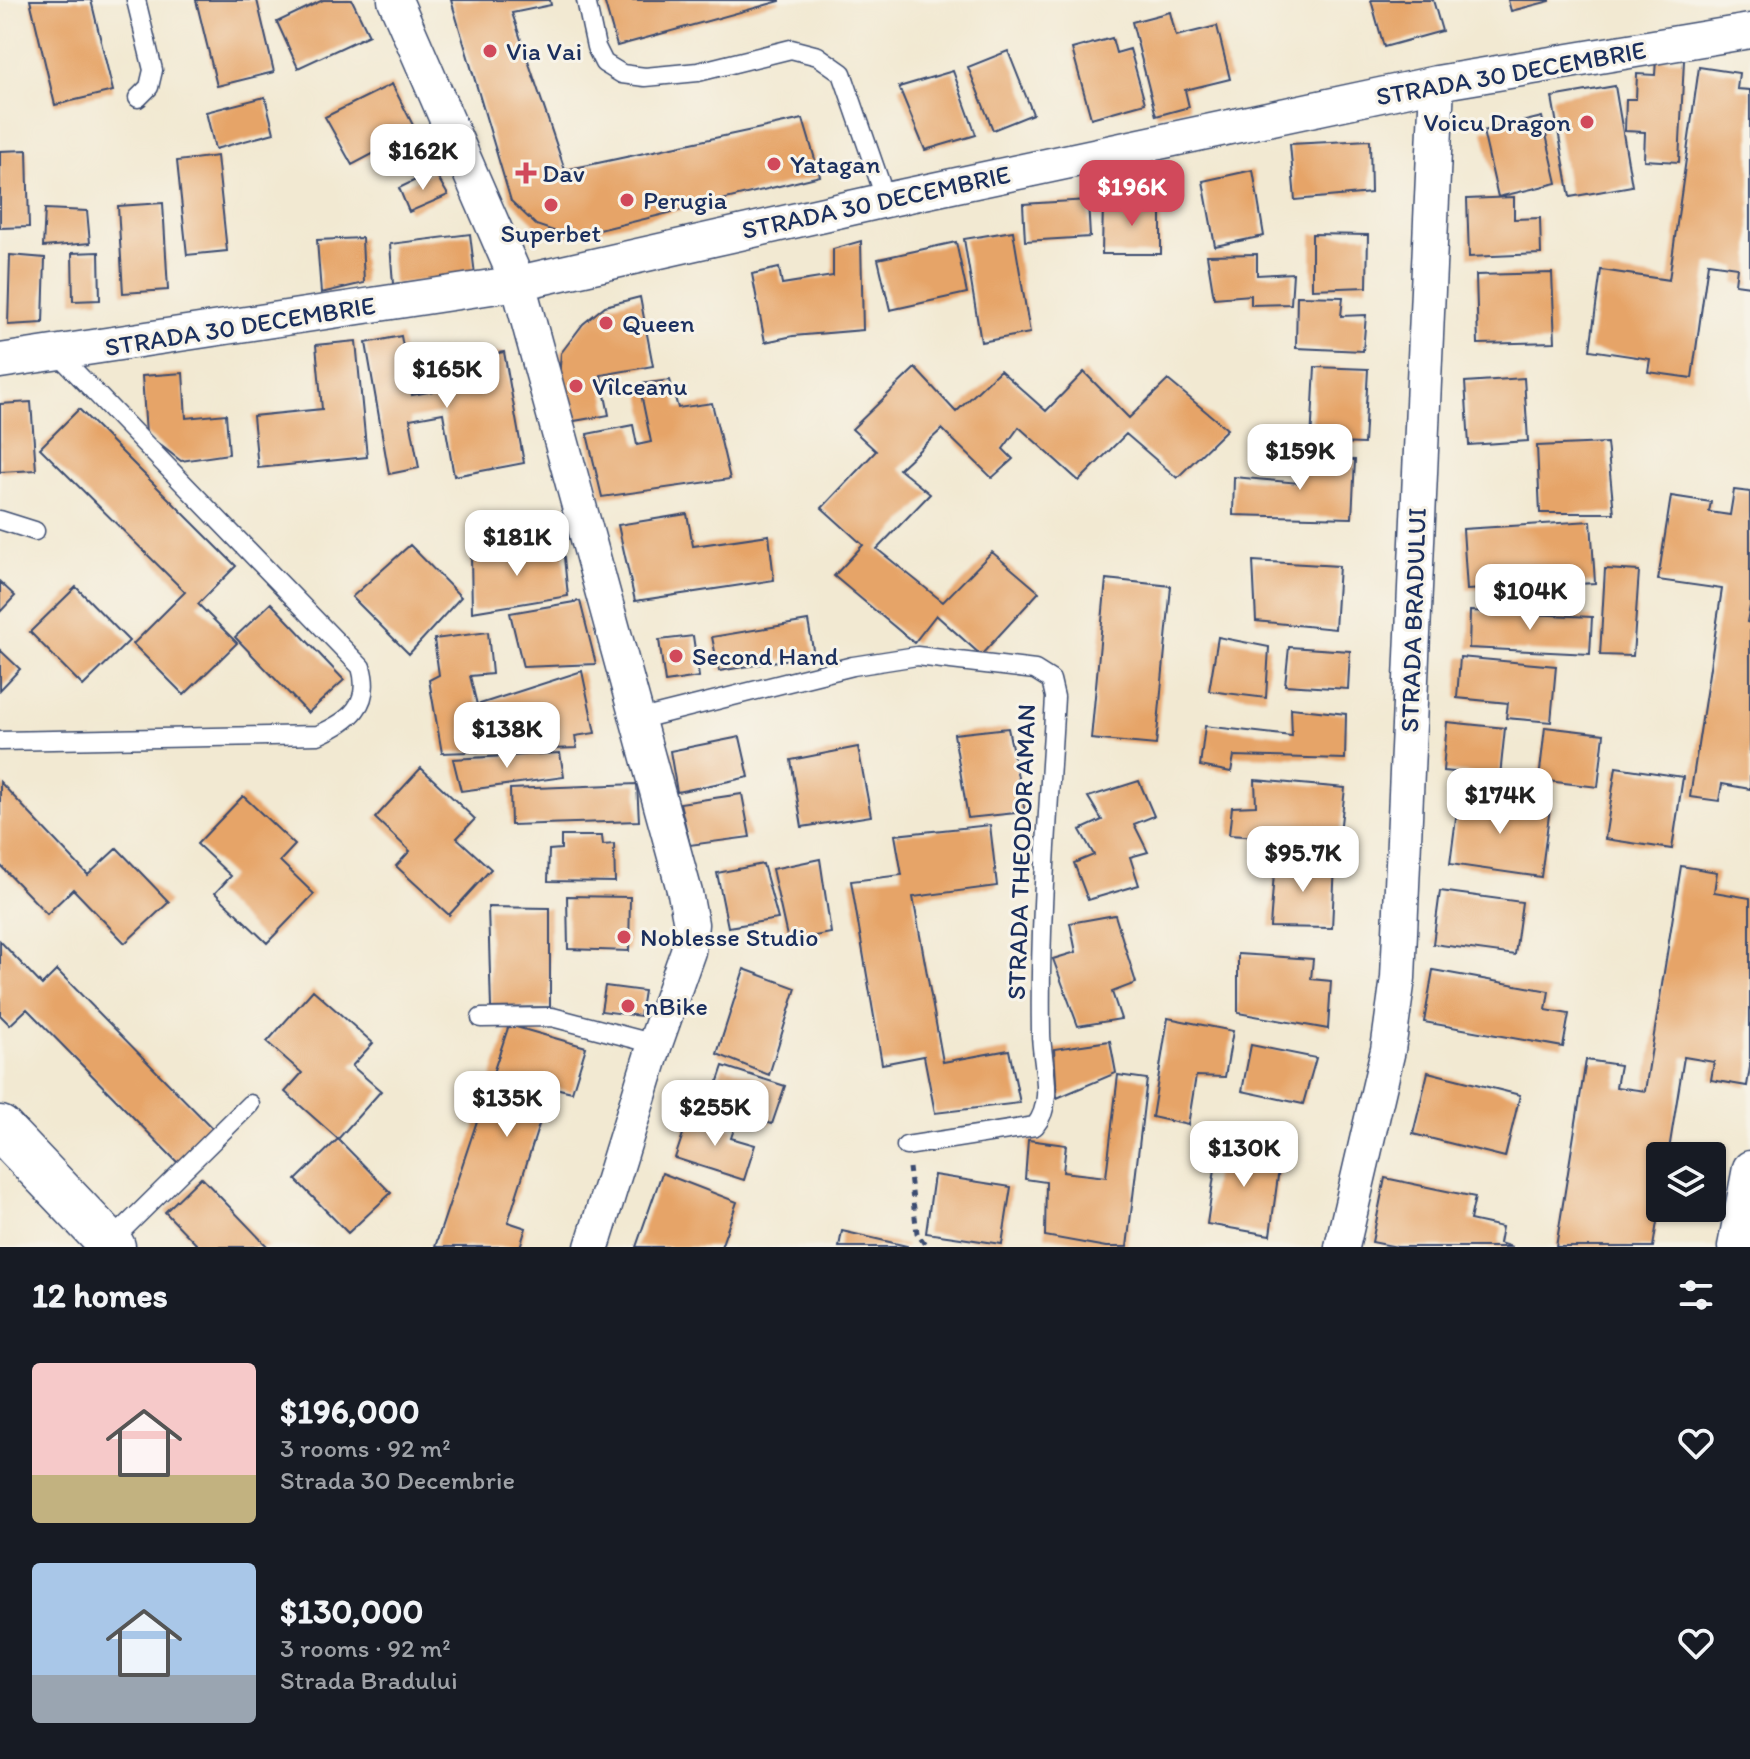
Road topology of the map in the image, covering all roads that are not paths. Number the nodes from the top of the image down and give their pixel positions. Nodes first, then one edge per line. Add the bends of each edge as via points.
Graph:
1 (136, 0) edge
2 (395, 0) edge
3 (586, 0) edge
4 (1750, 31) edge
5 (1437, 83) junction
6 (138, 98) dead end
7 (886, 200) junction
8 (518, 283) junction
9 (58, 354) junction
10 (0, 361) edge
11 (0, 520) edge
12 (35, 531) dead end
13 (637, 720) junction
14 (0, 741) edge
15 (481, 1018) dead end
16 (655, 1044) junction
17 (250, 1104) dead end
18 (0, 1128) edge
19 (906, 1146) road end
20 (1750, 1168) edge
21 (111, 1245) edge
22 (592, 1247) edge
23 (1342, 1247) edge
24 (1735, 1247) edge

1 - 6 lane via 153,70 149,87
2 - 8 street
3 - 7 lane via 596,47 604,63 622,74 698,72 791,49 818,56 842,73
4 - 5 street, STRADA 30 DECEMBRIE
5 - 7 street, STRADA 30 DECEMBRIE
5 - 23 street, STRADA BRADULUI via 1398,978 1388,1050
7 - 8 street, STRADA 30 DECEMBRIE
8 - 9 street, STRADA 30 DECEMBRIE
8 - 13 street
9 - 10 street, STRADA 30 DECEMBRIE
9 - 14 lane via 361,667 366,682 362,703 340,726 318,735
11 - 12 lane
13 - 16 street via 691,924 688,951
13 - 19 lane, STRADA THEODOR AMAN via 853,666 917,656 1035,670 1051,680 1055,697 1040,954 1047,1101 1043,1116 1035,1126
15 - 16 lane via 552,1017
16 - 22 street
17 - 21 lane
18 - 21 main road
20 - 24 street

